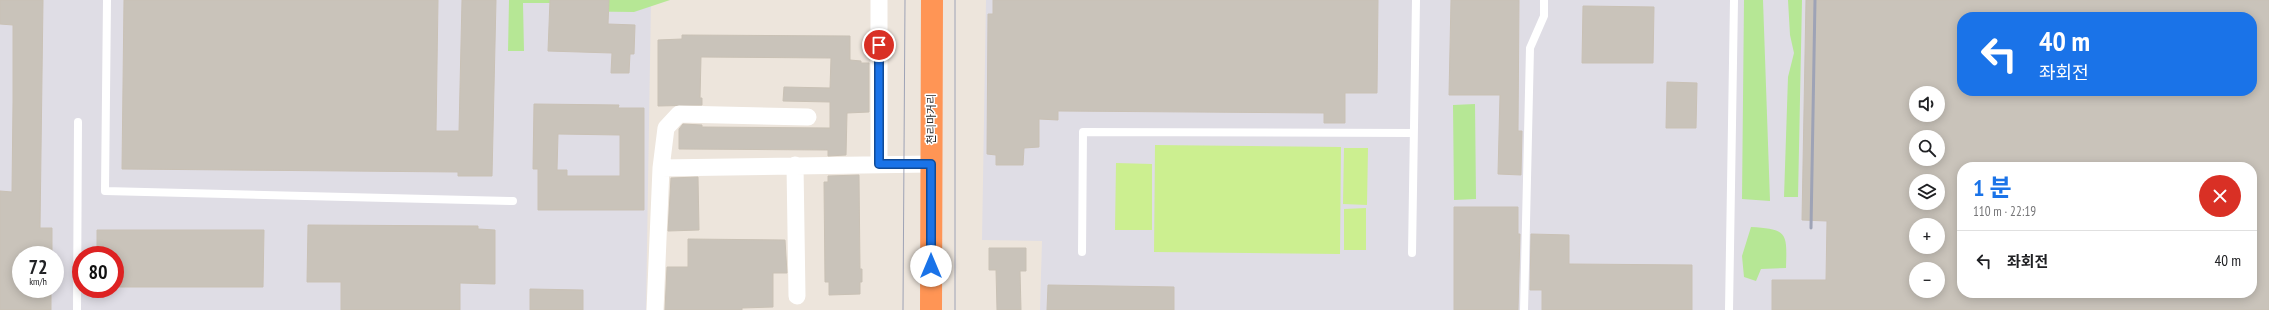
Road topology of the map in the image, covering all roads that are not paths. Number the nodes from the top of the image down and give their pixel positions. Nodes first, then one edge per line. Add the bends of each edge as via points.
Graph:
1 (107, 0) edge
2 (879, 0) edge
3 (932, 0) edge
4 (1416, 0) edge
5 (1544, 0) edge
6 (1734, 0) edge
7 (808, 117) dead end
8 (78, 122) dead end
9 (1414, 133) junction
10 (879, 164) junction
11 (931, 164) junction
12 (795, 165) junction
13 (661, 168) junction
14 (513, 201) dead end
15 (1082, 252) dead end
16 (1412, 253) dead end
17 (797, 296) dead end
18 (78, 310) edge
19 (655, 310) edge
20 (931, 310) edge
21 (1524, 310) edge
22 (1729, 310) edge

1 - 14 lane via 105,191
2 - 10 street
3 - 11 highway, 천리마거리
4 - 9 lane
5 - 21 lane via 1544,16 1530,48
6 - 22 lane
7 - 13 street via 679,114 666,128
8 - 18 lane
9 - 15 lane via 1083,132
9 - 16 lane
10 - 11 street
10 - 12 street
11 - 20 highway, 천리마거리
12 - 13 street
12 - 17 street
13 - 19 street

